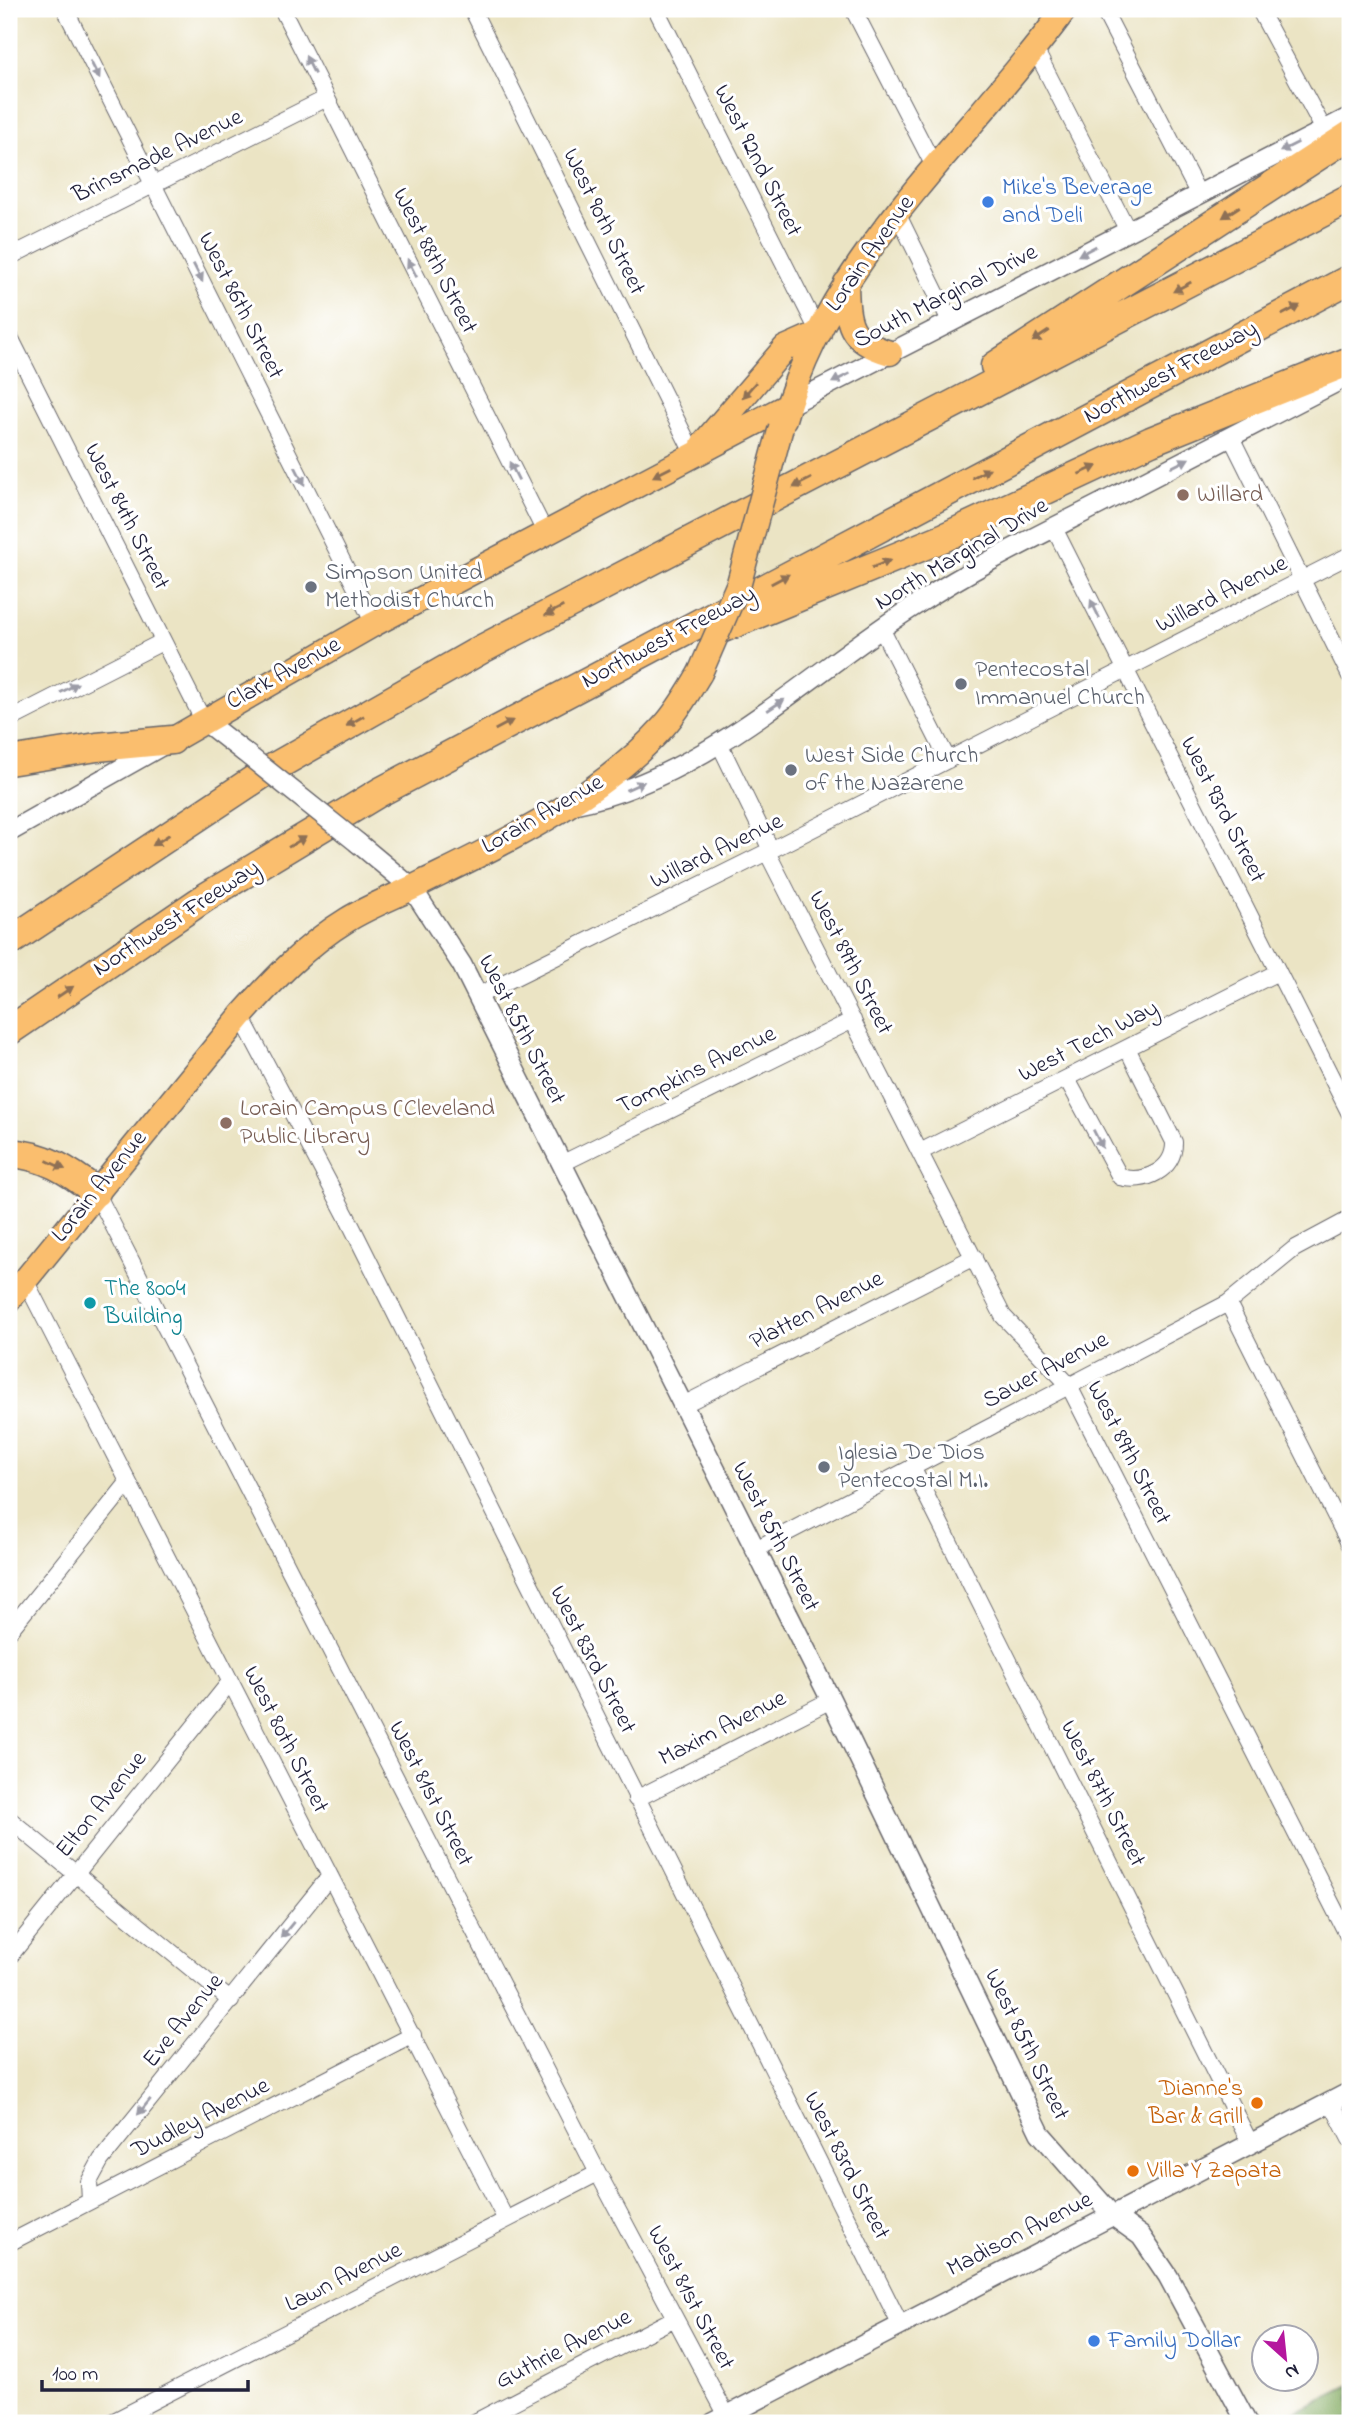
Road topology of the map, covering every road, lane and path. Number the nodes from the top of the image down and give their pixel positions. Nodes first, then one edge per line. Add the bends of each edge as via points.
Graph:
1 (65, 9) edge
2 (282, 9) edge
3 (472, 9) edge
4 (656, 9) edge
5 (853, 9) edge
6 (1065, 9) edge
7 (1103, 9) edge
8 (1259, 9) edge
9 (1035, 49) junction
10 (327, 98) junction
11 (1350, 117) edge
12 (1337, 132) edge
13 (934, 168) junction
14 (154, 186) junction
15 (1198, 193) junction
16 (1350, 198) edge
17 (897, 213) junction
18 (1127, 229) junction
19 (9, 257) edge
20 (1350, 279) edge
21 (846, 281) junction
22 (951, 323) junction
23 (819, 333) junction
24 (9, 335) edge
25 (890, 353) junction
26 (1350, 361) edge
27 (1350, 375) edge
28 (784, 416) junction
29 (1231, 437) junction
30 (863, 452) junction
31 (694, 455) junction
32 (1054, 528) junction
33 (545, 532) junction
34 (1350, 555) edge
35 (1303, 580) junction
36 (374, 624) junction
37 (882, 630) junction
38 (162, 642) junction
39 (1125, 670) junction
40 (1350, 676) edge
41 (568, 691) junction
42 (9, 720) edge
43 (203, 720) junction
44 (172, 740) junction
45 (719, 743) junction
46 (948, 760) junction
47 (9, 761) edge
48 (569, 805) junction
49 (9, 832) edge
50 (769, 851) junction
51 (412, 888) junction
52 (9, 942) edge
53 (1278, 972) junction
54 (477, 996) junction
55 (241, 1016) junction
56 (853, 1020) junction
57 (9, 1031) edge
58 (1127, 1048) junction
59 (1066, 1079) junction
60 (1350, 1114) edge
61 (920, 1152) junction
62 (9, 1153) edge
63 (561, 1164) junction
64 (96, 1192) junction
65 (1350, 1219) edge
66 (974, 1257) junction
67 (25, 1280) junction
68 (9, 1300) edge
69 (1228, 1303) junction
70 (1068, 1384) junction
71 (681, 1406) junction
72 (912, 1467) junction
73 (127, 1484) junction
74 (1350, 1545) edge
75 (754, 1550) junction
76 (9, 1631) edge
77 (230, 1682) junction
78 (831, 1700) junction
79 (636, 1799) junction
80 (9, 1819) edge
81 (75, 1875) junction
82 (330, 1877) junction
83 (1350, 1940) edge
84 (9, 1956) edge
85 (231, 2001) junction
86 (413, 2035) junction
87 (1350, 2092) edge
88 (1331, 2102) junction
89 (1350, 2139) edge
90 (1250, 2143) junction
91 (598, 2173) junction
92 (90, 2201) junction
93 (1112, 2215) junction
94 (506, 2220) junction
95 (9, 2243) edge
96 (675, 2318) junction
97 (900, 2324) junction
98 (720, 2420) edge
99 (110, 2423) edge
100 (473, 2423) edge
101 (1247, 2423) edge

1 -> 14 street, West 86th Street
10 -> 2 street, West 88th Street
3 - 31 street, West 90th Street
4 - 23 street, West 92nd Street
5 - 13 street
6 - 9 main road, Lorain Avenue
7 - 15 street
8 - 12 street
9 - 13 main road, Lorain Avenue
9 - 18 street
10 - 14 street, Brinsmade Avenue
33 -> 10 street, West 88th Street
11 - 12 street, South Marginal Drive
12 -> 15 street, South Marginal Drive
12 -> 30 highway
13 - 17 main road, Lorain Avenue
14 - 19 street, Brinsmade Avenue
14 -> 36 street, West 86th Street
15 - 18 street, South Marginal Drive
16 -> 30 highway
17 - 21 main road, Lorain Avenue
17 - 22 street
18 -> 22 street, South Marginal Drive
41 -> 20 highway, Northwest Freeway
21 - 23 main road, Lorain Avenue
21 - 25 main road via 847,316 856,335
22 - 25 street, South Marginal Drive
23 - 28 main road, Lorain Avenue
23 -> 31 main road via 785,348
24 - 38 street, West 84th Street
25 -> 28 street, South Marginal Drive
41 -> 26 highway via 945,537 1151,441
27 - 29 street, North Marginal Drive
28 - 31 main road, Clark Avenue
28 - 48 main road, Lorain Avenue, bridge via 736,592 701,673 646,745
32 -> 29 street, North Marginal Drive
29 - 35 street
30 -> 52 highway via 482,649 264,773
31 -> 33 main road, Clark Avenue
32 - 37 street, North Marginal Drive via 918,603
39 -> 32 street, West 93rd Street
33 - 36 main road, Clark Avenue
34 - 35 street, Willard Avenue
35 - 39 street, Willard Avenue
35 - 40 street
36 - 43 main road, Clark Avenue
45 -> 37 street, North Marginal Drive
37 - 46 street
42 -> 38 street
38 - 43 street, West 84th Street
39 - 46 street, Willard Avenue
39 - 53 street, West 93rd Street
57 -> 41 highway, Northwest Freeway via 206,897 380,792
43 - 44 main road, Clark Avenue
43 - 51 street, West 85th Street, bridge
44 - 47 highway
44 - 49 street, Clark Avenue
48 -> 45 street, North Marginal Drive via 618,793
45 - 50 street, West 89th Street
46 - 50 street, Willard Avenue
48 - 51 main road, Lorain Avenue
50 - 54 street, Willard Avenue
50 - 56 street, West 89th Street
51 - 54 street, West 85th Street
51 - 55 main road, Lorain Avenue via 349,919 316,942
53 - 58 street, West Tech Way
53 - 60 street, West 93rd Street
54 - 63 street, West 85th Street
55 - 64 main road, Lorain Avenue
55 - 79 street, West 83rd Street via 348,1219
56 - 61 street, West 89th Street
56 - 63 street, Tompkins Avenue
58 - 59 street, West Tech Way
59 -> 58 street via 1120,1177 1140,1181 1153,1175 1167,1165 1174,1142
59 - 61 street, West Tech Way
61 - 66 street, West 89th Street
62 -> 64 highway via 49,1161
63 - 71 street, West 85th Street
64 - 67 main road, Lorain Avenue
64 - 91 street, West 81st Street
65 - 69 street, Sauer Avenue via 1294,1249
66 - 70 street, West 89th Street via 1003,1317
66 - 71 street, Platten Avenue
67 - 68 main road, Lorain Avenue
67 - 73 street, West 80th Street
69 - 70 street, Sauer Avenue
69 - 74 street
70 - 72 street, Sauer Avenue
70 - 83 street, West 89th Street
71 - 75 street, West 85th Street
72 - 75 street, Sauer Avenue
72 - 90 street, West 87th Street
73 - 76 street
73 - 77 street, West 80th Street
75 - 78 street, West 85th Street
77 - 81 street, Elton Avenue
77 - 82 street, West 80th Street
78 - 79 street, Maxim Avenue
78 - 93 street, West 85th Street via 1040,2133
79 - 97 street, West 83rd Street
80 - 81 street
81 - 84 street, Elton Avenue
81 - 85 street
82 -> 85 street, Eve Avenue
82 - 86 street, West 80th Street
85 -> 92 street, Eve Avenue via 101,2160 89,2182
86 - 92 street, Dudley Avenue
86 - 94 street, West 80th Street
87 - 88 street, Madison Avenue
88 - 89 street
88 - 90 street, Madison Avenue
90 - 93 street, Madison Avenue
91 - 94 street, Lawn Avenue
91 - 96 street, West 81st Street
92 - 95 street, Dudley Avenue
93 - 97 street, Madison Avenue
93 - 101 street, West 85th Street via 1141,2236 1168,2276
94 - 99 street, Lawn Avenue
96 - 98 street, West 81st Street
96 - 100 street, Guthrie Avenue
97 - 98 street, Madison Avenue

